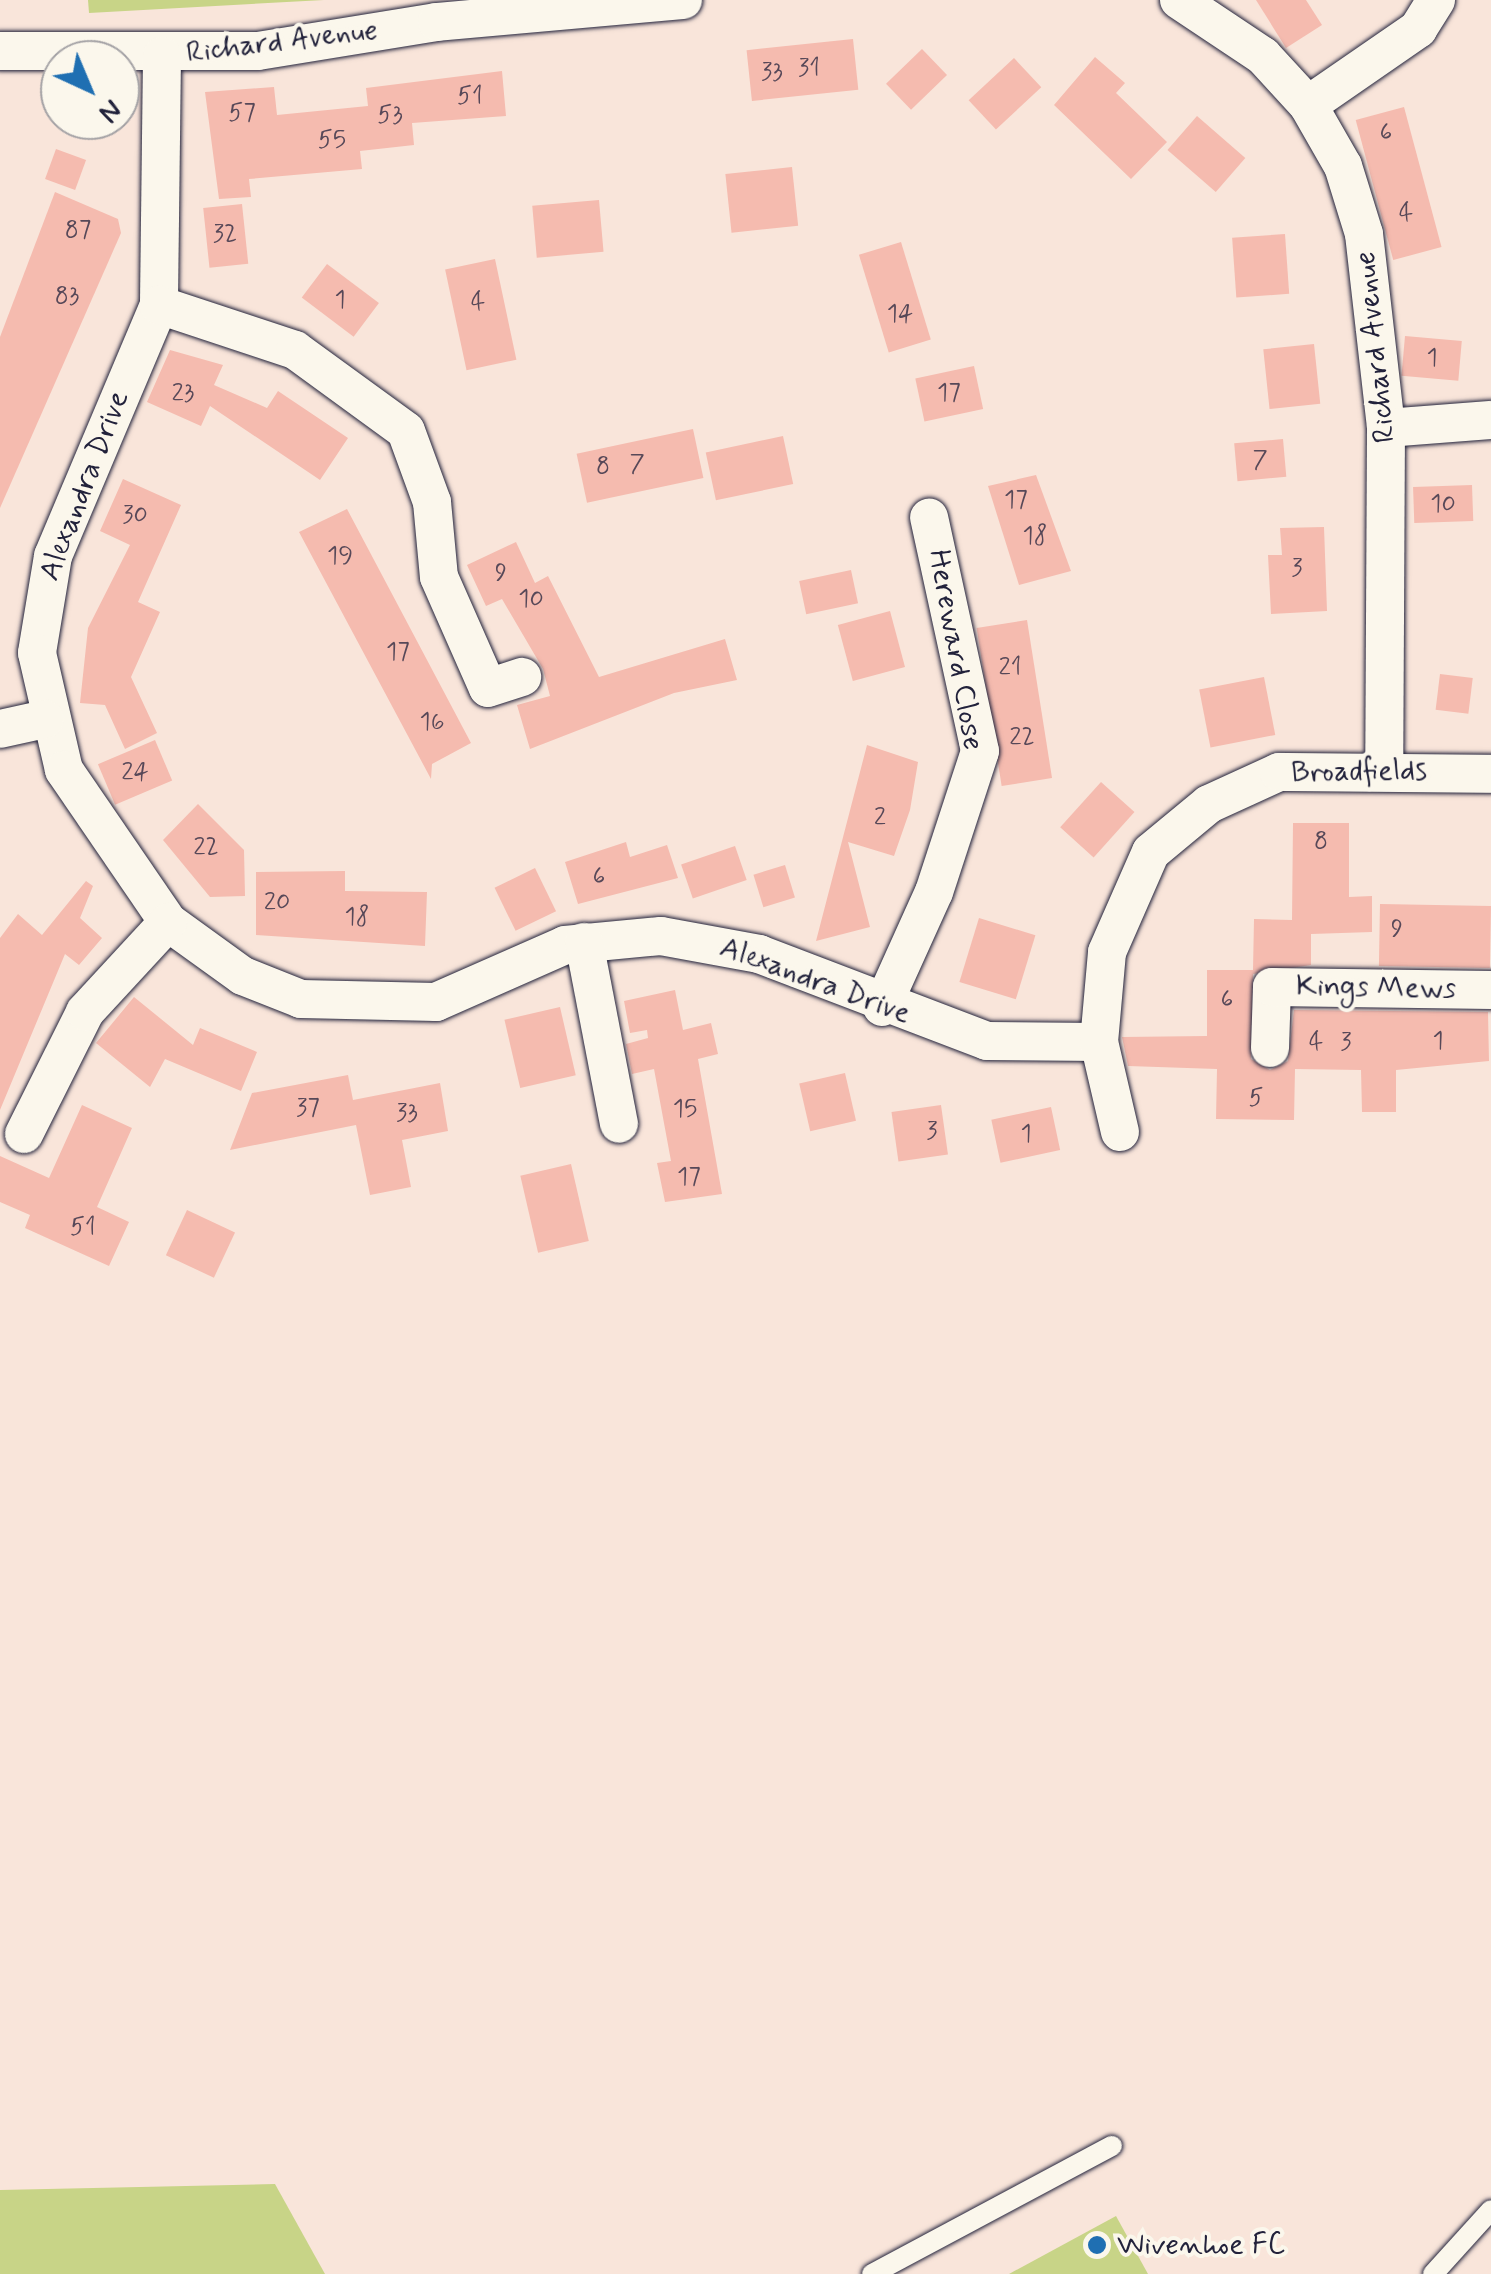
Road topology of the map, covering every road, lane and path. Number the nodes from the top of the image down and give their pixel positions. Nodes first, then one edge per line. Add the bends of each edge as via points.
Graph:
1 (684, 0) edge
2 (1180, 0) edge
3 (1436, 0) edge
4 (436, 11) edge
5 (0, 51) edge
6 (162, 56) junction
7 (1308, 105) junction
8 (159, 305) junction
9 (1491, 420) edge
10 (1386, 428) junction
11 (929, 516) dead end
12 (522, 677) dead end
13 (45, 719) junction
14 (0, 729) edge
15 (1384, 768) junction
16 (1491, 774) edge
17 (168, 922) junction
18 (584, 942) junction
19 (1486, 990) edge
20 (882, 1007) junction
21 (1099, 1042) junction
22 (1270, 1048) dead end
23 (620, 1124) dead end
24 (1120, 1132) dead end
25 (24, 1134) dead end
26 (1112, 2146) dead end
27 (1491, 2210) edge
28 (872, 2274) edge
29 (1432, 2274) edge

1 - 4 street, Richard Avenue
2 - 7 street, Richard Avenue via 1262,56
3 - 7 street via 1418,29
4 - 6 street, Richard Avenue
5 - 6 street, Richard Avenue
6 - 8 street, Alexandra Drive
7 - 10 street, Richard Avenue via 1343,166 1364,234
8 - 12 street via 295,350 406,431 432,502 439,577 488,688
8 - 13 street, Alexandra Drive via 53,556 36,653
9 - 10 street
10 - 15 street, Richard Avenue
11 - 20 street, Hereward Close via 980,752 934,892
13 - 14 street
13 - 17 street, Alexandra Drive via 64,770
15 - 16 street, Broadfields
15 - 21 street, Broadfields via 1278,772 1208,804 1151,852 1106,952
17 - 18 street, Alexandra Drive via 243,976 301,999 360,1006 436,1002
17 - 25 street via 85,1012
18 - 20 street, Alexandra Drive via 719,943
18 - 23 street
19 - 22 street, Kings Mews via 1272,987
20 - 21 street, Alexandra Drive via 988,1041
21 - 24 street, Broadfields
26 - 28 lane
27 - 29 lane

